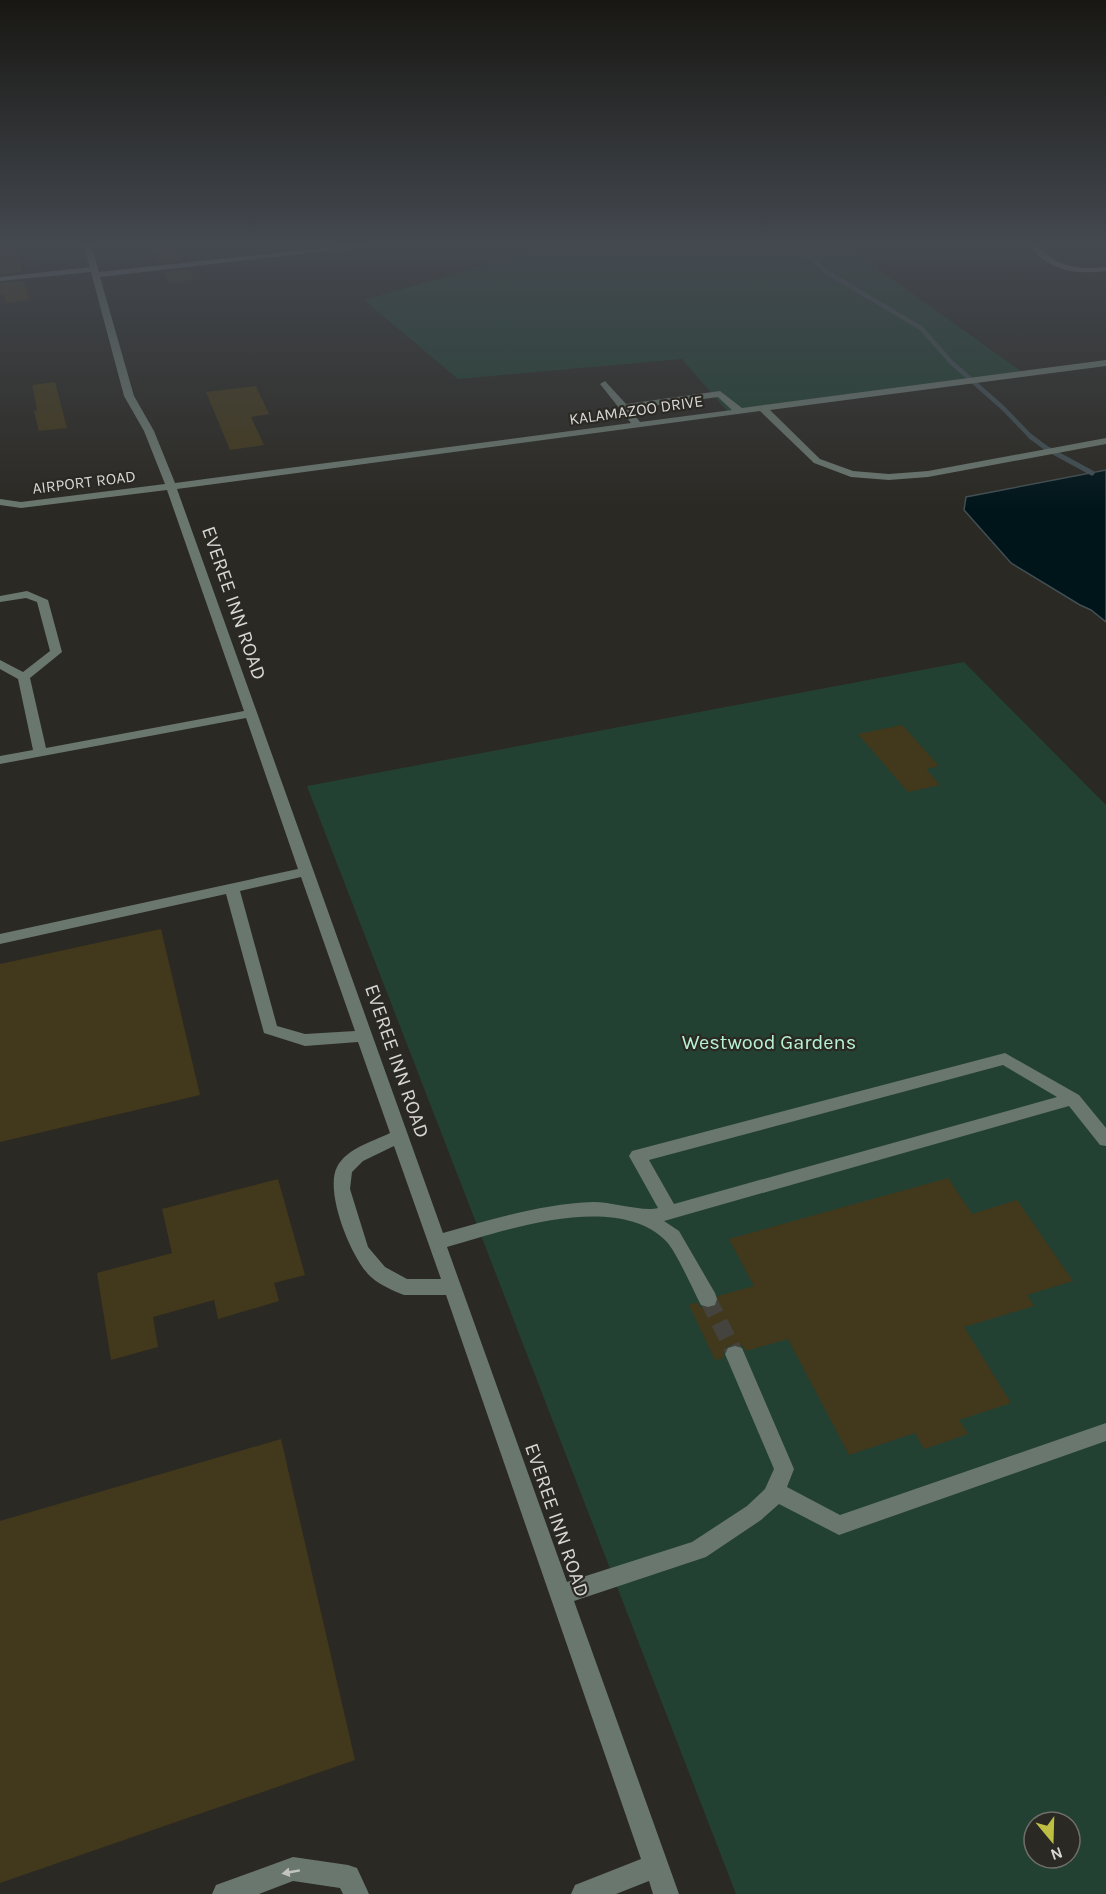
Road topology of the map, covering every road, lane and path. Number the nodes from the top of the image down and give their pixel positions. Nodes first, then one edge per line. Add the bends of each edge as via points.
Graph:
1 (112, 332) edge
2 (1106, 363) edge
3 (605, 384) dead end
4 (624, 407) junction
5 (762, 408) junction
6 (739, 411) junction
7 (638, 425) junction
8 (1106, 441) edge
9 (171, 486) junction
10 (0, 502) edge
11 (0, 599) edge
12 (0, 664) edge
13 (24, 677) junction
14 (250, 714) junction
15 (40, 752) junction
16 (0, 759) edge
17 (308, 871) junction
18 (232, 889) junction
19 (0, 939) edge
20 (365, 1035) junction
21 (1073, 1099) junction
22 (400, 1136) junction
23 (1106, 1140) edge
24 (669, 1212) junction
25 (648, 1218) junction
26 (438, 1242) junction
27 (453, 1287) junction
28 (708, 1299) tunnel mouth
29 (735, 1354) tunnel mouth
30 (1106, 1432) edge
31 (775, 1491) junction
32 (561, 1595) junction
33 (656, 1866) junction
34 (352, 1886) edge
35 (225, 1894) edge
36 (584, 1894) edge
37 (666, 1894) edge

1 - 9 street, EVEREE INN ROAD via 129,396 149,431
2 - 5 street, KALAMAZOO DRIVE
3 - 4 street
4 - 6 street via 720,394
4 - 7 street
5 - 6 street, KALAMAZOO DRIVE
5 - 8 street via 817,462 851,474 928,474
6 - 7 street, KALAMAZOO DRIVE
7 - 9 street, KALAMAZOO DRIVE
9 - 10 street, AIRPORT ROAD via 43,503
9 - 14 street, EVEREE INN ROAD
11 - 13 street via 27,594 42,600 56,652
12 - 13 street
13 - 15 street
14 - 15 street
14 - 17 street, EVEREE INN ROAD
15 - 16 street
17 - 18 street
17 - 20 street, EVEREE INN ROAD
18 - 19 street
18 - 20 street via 270,1029 289,1039 316,1041
20 - 22 street, EVEREE INN ROAD
21 - 23 street
21 - 24 street
21 - 24 street via 1005,1059 638,1156
22 - 26 street, EVEREE INN ROAD
22 - 27 street via 357,1156 344,1170 340,1189 360,1251 378,1272 404,1287
24 - 25 street
25 - 26 street via 595,1209 527,1215
25 - 28 street via 673,1236
26 - 27 street, EVEREE INN ROAD
27 - 32 street, EVEREE INN ROAD
29 - 31 street via 784,1468
30 - 31 street via 839,1525
31 - 32 street via 754,1514 698,1550
32 - 33 street, EVEREE INN ROAD
33 - 36 street
33 - 37 street, EVEREE INN ROAD
34 -> 35 street via 293,1869

